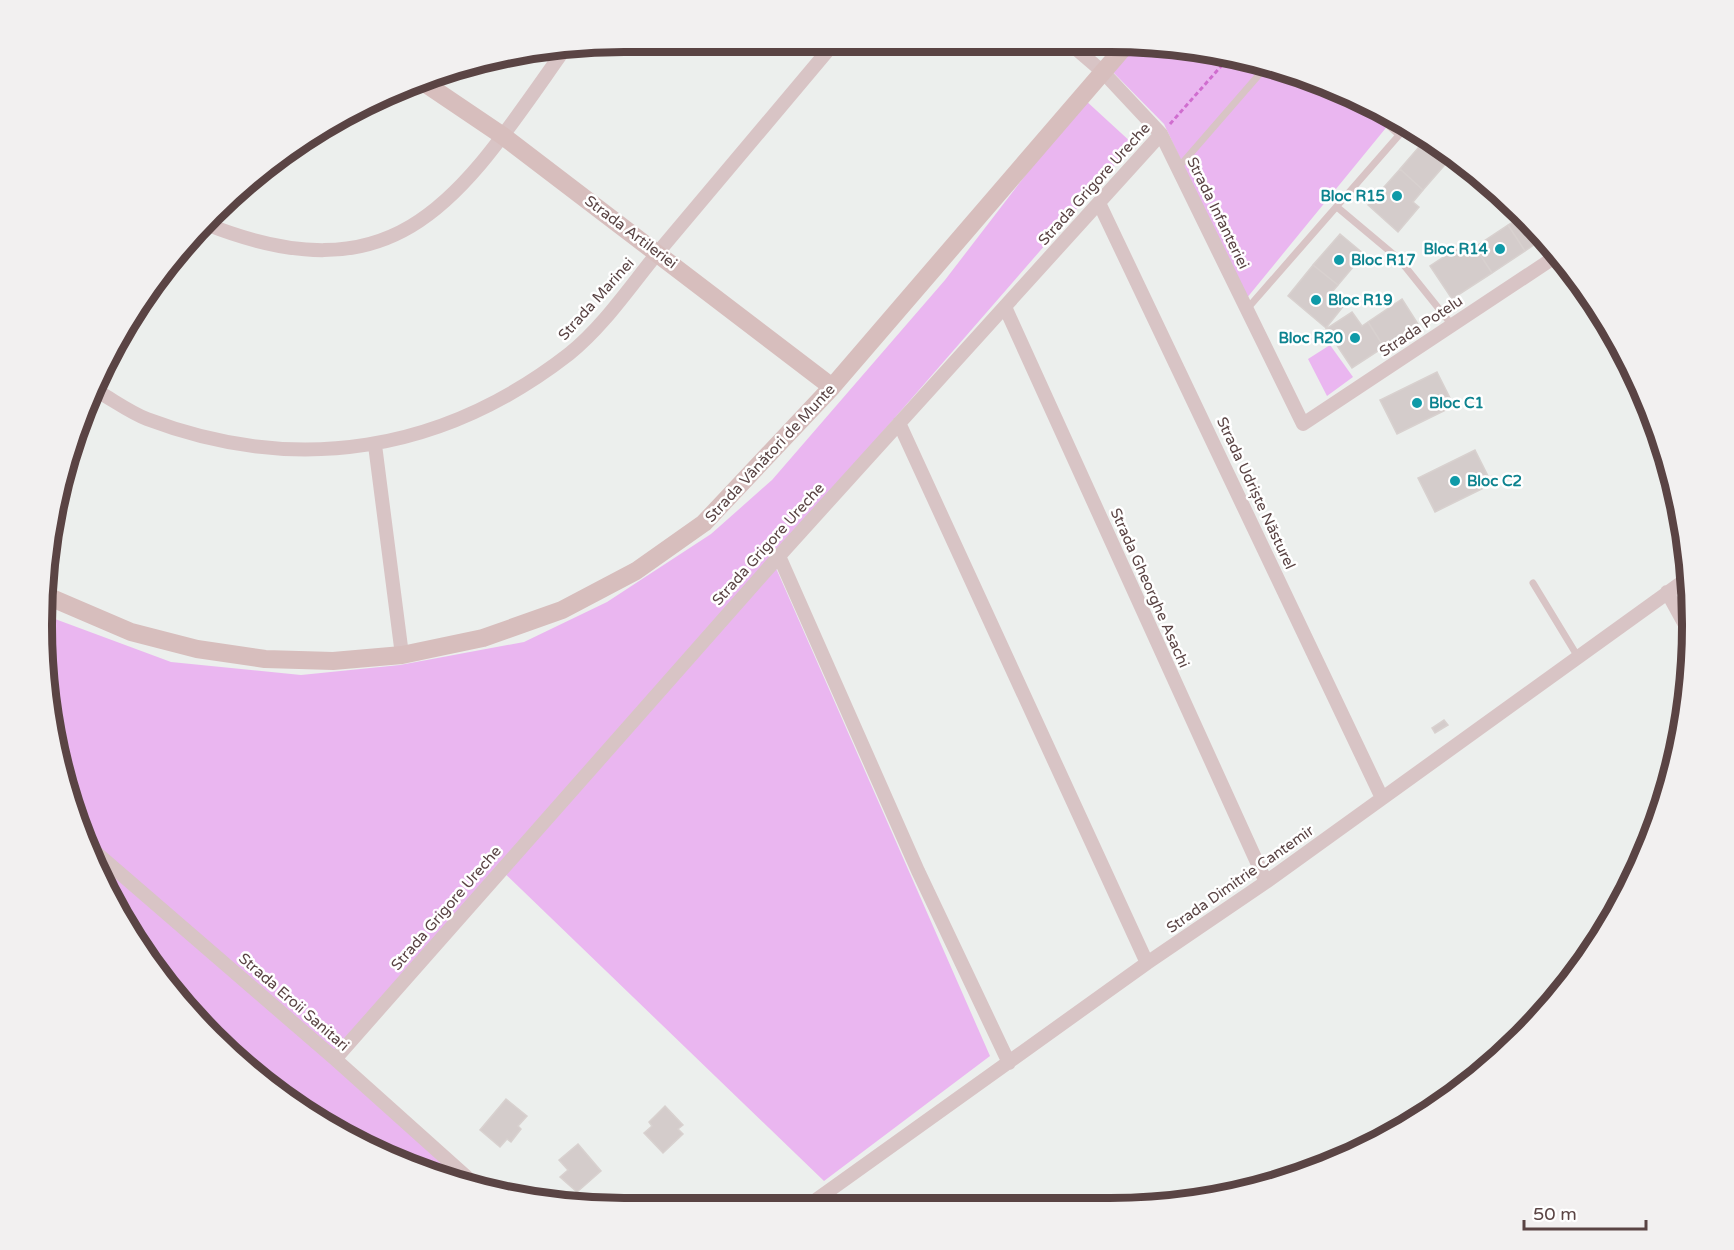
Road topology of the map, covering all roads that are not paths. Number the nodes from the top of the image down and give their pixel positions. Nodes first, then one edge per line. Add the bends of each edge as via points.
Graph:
1 (827, 52) edge
2 (1080, 52) edge
3 (1120, 53) edge
4 (560, 56) edge
5 (1103, 72) junction
6 (1260, 73) edge
7 (430, 87) edge
8 (1389, 126) edge
9 (1401, 133) edge
10 (1161, 134) junction
11 (1399, 135) junction
12 (503, 136) junction
13 (1178, 168) junction
14 (1099, 203) junction
15 (1337, 207) junction
16 (214, 226) edge
17 (658, 252) junction
18 (1549, 260) edge
19 (1005, 307) junction
20 (1247, 310) junction
21 (1452, 325) junction
22 (832, 387) junction
23 (102, 394) edge
24 (899, 423) junction
25 (1303, 424) joint
26 (375, 445) junction
27 (779, 556) junction
28 (1533, 583) dead end
29 (1680, 584) edge
30 (1667, 592) junction
31 (53, 599) edge
32 (1682, 619) edge
33 (402, 655) junction
34 (1578, 657) junction
35 (1382, 798) junction
36 (103, 858) edge
37 (1266, 882) junction
38 (1146, 963) junction
39 (336, 1059) junction
40 (1009, 1063) junction
41 (463, 1174) edge
42 (819, 1198) edge

1 - 17 street, Strada Marinei
2 - 5 street, Strada Infanteriei
3 - 5 street, Strada Vânători de Munte
4 - 12 street
5 - 10 street, Strada Infanteriei
5 - 22 street, Strada Vânători de Munte
6 - 13 lane
7 - 12 street, Strada Artileriei
8 - 11 lane
9 - 11 lane
10 - 13 street, Strada Infanteriei
10 - 14 street, Strada Grigore Ureche
11 - 15 lane
12 - 16 street via 460,189 410,228 370,245 338,251 289,249
12 - 17 street, Strada Artileriei
13 - 20 street, Strada Infanteriei
14 - 19 street, Strada Grigore Ureche
14 - 35 street, Strada Udriște Năsturel
15 - 20 lane
15 - 21 lane via 1399,260
17 - 22 street, Strada Artileriei
17 - 26 street, Strada Marinei via 616,306 570,353 519,390 448,423
18 - 21 street, Strada Potelu
19 - 24 street, Strada Grigore Ureche
19 - 37 street, Strada Gheorghe Asachi
20 - 25 street, Strada Infanteriei
21 - 25 street, Strada Potelu
22 - 33 street, Strada Vânători de Munte via 704,523 636,571 562,610 483,638
23 - 26 street, Strada Marinei via 146,418 246,446 307,450
24 - 27 street, Strada Grigore Ureche
24 - 38 street
26 - 33 street
27 - 39 street, Strada Grigore Ureche
27 - 40 street via 918,871
28 - 34 lane
29 - 30 street, Strada Dimitrie Cantemir
30 - 32 street
30 - 34 street, Strada Dimitrie Cantemir
31 - 33 street, Strada Vânători de Munte via 131,632 197,649 265,659 333,661
34 - 35 street, Strada Dimitrie Cantemir
35 - 37 street, Strada Dimitrie Cantemir
36 - 39 street, Strada Eroii Sanitari
37 - 38 street, Strada Dimitrie Cantemir
38 - 40 street, Strada Dimitrie Cantemir
39 - 41 street, Strada Eroii Sanitari
40 - 42 street, Strada Dimitrie Cantemir

